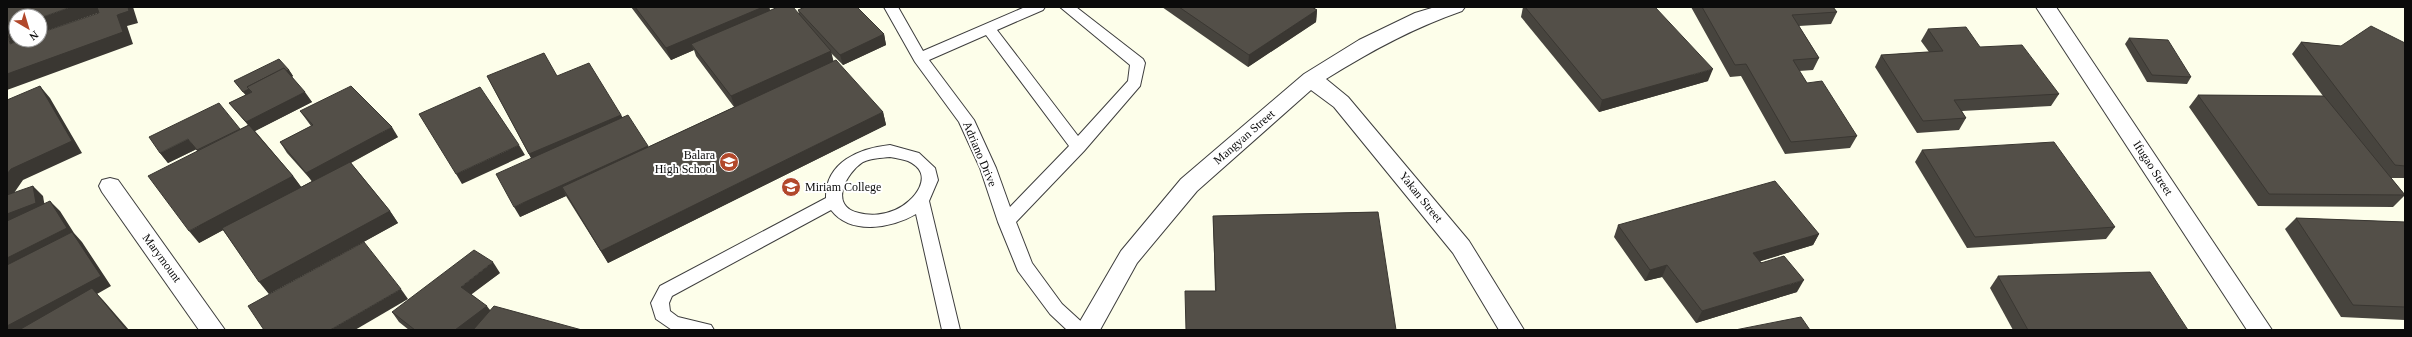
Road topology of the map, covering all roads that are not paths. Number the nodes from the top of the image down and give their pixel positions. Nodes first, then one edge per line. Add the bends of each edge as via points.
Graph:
1 (891, 7) edge
2 (1038, 7) edge
3 (1067, 7) edge
4 (1455, 7) edge
5 (2046, 7) edge
6 (989, 29) junction
7 (920, 58) junction
8 (1311, 79) junction
9 (1078, 147) junction
10 (110, 186) dead end
11 (835, 201) junction
12 (922, 201) junction
13 (1006, 222) junction
14 (213, 330) edge
15 (705, 330) edge
16 (951, 330) edge
17 (1079, 330) edge
18 (1087, 330) edge
19 (1512, 330) edge
20 (2260, 330) edge

1 - 7 lane, Adriano Drive
2 - 6 lane
3 - 9 lane via 1138,63 1135,82
4 - 8 street, Mangyan Street via 1422,18 1366,46
5 - 20 street, Ifugao Street
6 - 7 lane
6 - 9 lane
7 - 13 lane, Adriano Drive via 966,120 988,168
8 - 18 street, Mangyan Street via 1189,185 1129,257
8 - 19 street, Yakan Street via 1341,102 1461,247
9 - 13 lane
10 - 14 street, Marymount
11 - 12 lane via 842,211 866,221 882,221 911,210
11 - 12 lane via 833,190 837,178 846,167 874,152 890,151 905,152 918,158 926,167 930,178 929,190
11 - 15 lane via 666,291 660,302 662,314 673,323
12 - 16 lane
13 - 17 lane, Adriano Drive via 1024,266 1056,309

